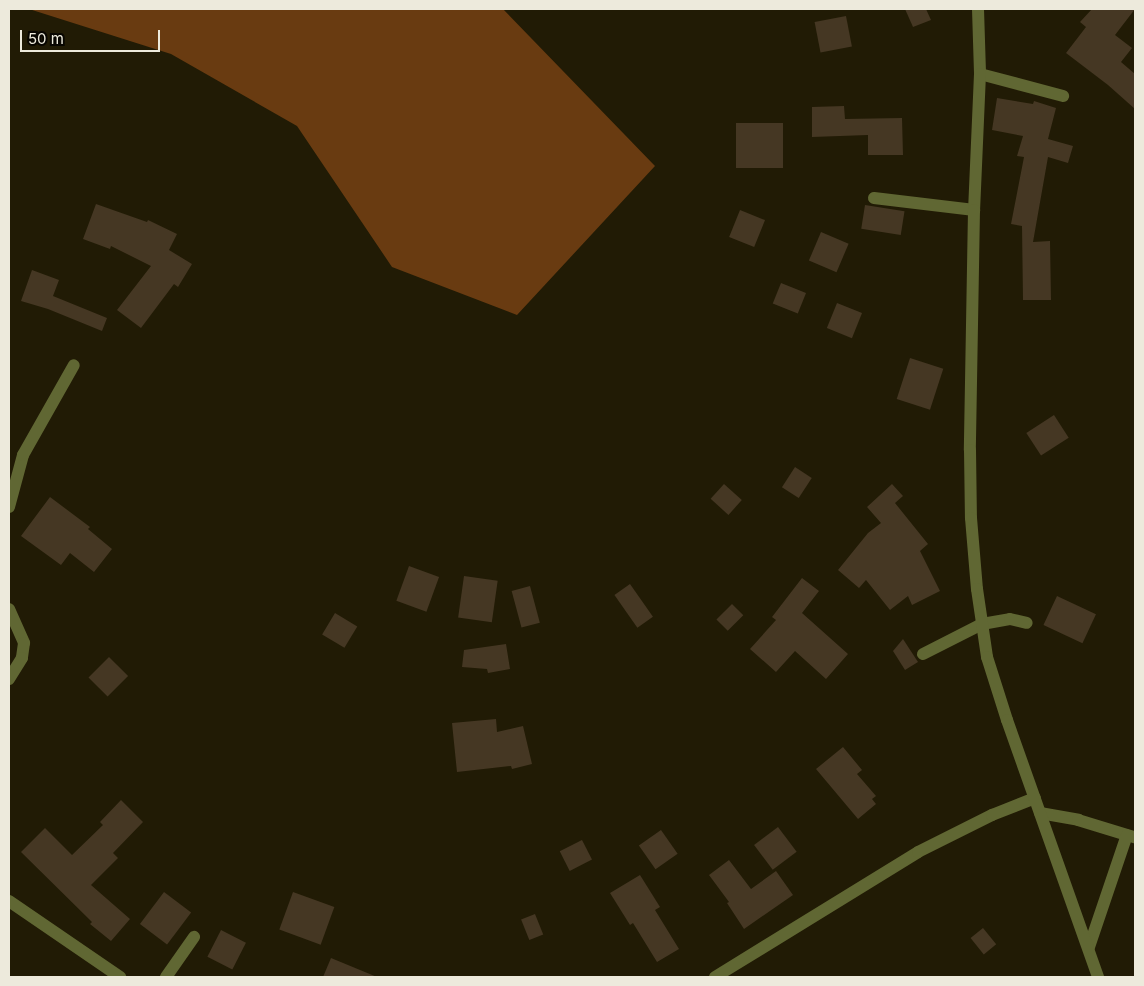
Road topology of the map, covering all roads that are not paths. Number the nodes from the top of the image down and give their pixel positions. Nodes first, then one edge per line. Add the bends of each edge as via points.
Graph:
1 (978, 9) edge
2 (980, 74) junction
3 (1063, 96) dead end
4 (874, 198) dead end
5 (974, 210) junction
6 (74, 365) dead end
7 (9, 507) edge
8 (9, 609) edge
9 (1028, 623) dead end
10 (982, 624) junction
11 (922, 654) dead end
12 (9, 679) edge
13 (1035, 798) junction
14 (1040, 813) junction
15 (1131, 836) edge
16 (9, 901) edge
17 (194, 937) dead end
18 (1089, 947) junction
19 (113, 975) edge
20 (166, 977) edge
21 (714, 977) edge
22 (1098, 977) edge

1 - 2 street
2 - 3 street
2 - 5 street
4 - 5 street
5 - 10 street via 971,518
6 - 7 street via 23,455
8 - 12 street via 24,643 22,658
9 - 10 street via 1010,619
10 - 11 street
10 - 13 street via 987,657
13 - 14 street
13 - 21 street via 992,815 918,852
14 - 15 street via 1078,820
14 - 18 street
15 - 18 street
16 - 19 street
17 - 20 street
18 - 22 street

